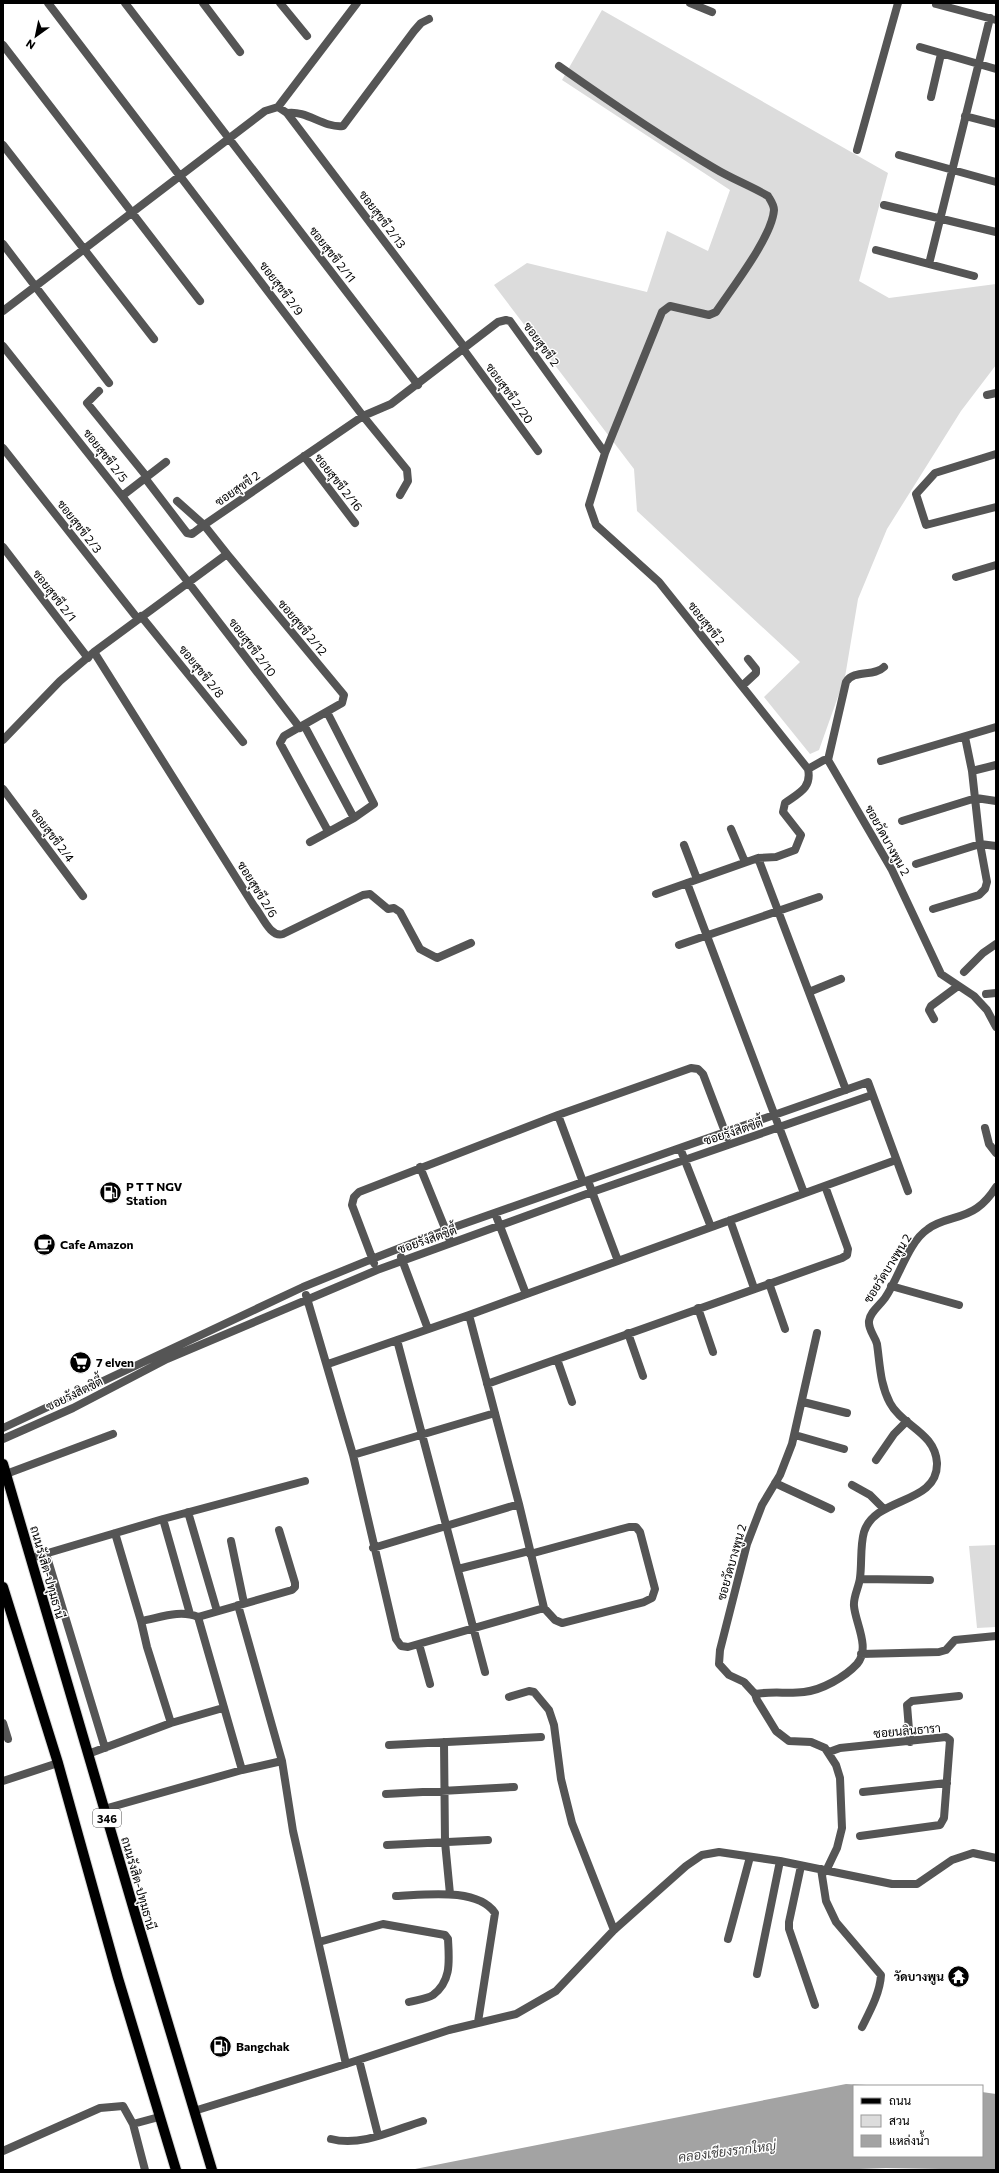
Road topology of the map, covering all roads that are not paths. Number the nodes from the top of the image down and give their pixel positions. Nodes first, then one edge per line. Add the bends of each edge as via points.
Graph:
1 (48, 3) edge
2 (125, 3) edge
3 (203, 3) edge
4 (280, 3) edge
5 (357, 3) edge
6 (690, 3) edge
7 (898, 3) edge
8 (936, 4) edge
9 (712, 12) dead end
10 (429, 19) dead end
11 (993, 19) edge
12 (307, 36) dead end
13 (3, 45) edge
14 (920, 47) dead end
15 (240, 52) dead end
16 (941, 54) junction
17 (978, 64) junction
18 (559, 66) dead end
19 (996, 69) edge
20 (931, 97) dead end
21 (278, 107) junction
22 (287, 113) junction
23 (965, 116) junction
24 (996, 124) edge
25 (228, 138) junction
26 (3, 145) edge
27 (857, 150) dead end
28 (899, 155) dead end
29 (952, 170) junction
30 (181, 176) junction
31 (996, 182) edge
32 (884, 205) dead end
33 (132, 213) junction
34 (940, 217) junction
35 (996, 232) edge
36 (3, 244) edge
37 (876, 250) dead end
38 (84, 251) junction
39 (929, 264) junction
40 (974, 276) dead end
41 (34, 287) junction
42 (200, 301) dead end
43 (4, 307) edge
44 (154, 339) dead end
45 (3, 346) edge
46 (464, 349) junction
47 (109, 382) dead end
48 (418, 385) junction
49 (99, 391) dead end
50 (996, 393) edge
51 (987, 395) dead end
52 (363, 416) junction
53 (3, 448) edge
54 (538, 451) dead end
55 (604, 453) junction
56 (996, 454) edge
57 (304, 456) junction
58 (166, 462) dead end
59 (146, 478) junction
60 (400, 494) dead end
61 (122, 496) junction
62 (177, 501) dead end
63 (996, 506) edge
64 (355, 523) dead end
65 (204, 525) junction
66 (3, 547) edge
67 (227, 554) junction
68 (996, 565) edge
69 (956, 577) dead end
70 (188, 582) junction
71 (140, 617) junction
72 (91, 655) junction
73 (748, 659) dead end
74 (884, 667) dead end
75 (743, 685) junction
76 (327, 712) junction
77 (302, 727) junction
78 (996, 727) edge
79 (965, 737) junction
80 (3, 740) edge
81 (243, 742) dead end
82 (826, 760) junction
83 (881, 761) dead end
84 (996, 765) edge
85 (811, 767) junction
86 (972, 771) junction
87 (3, 789) edge
88 (976, 798) junction
89 (996, 801) edge
90 (354, 818) junction
91 (902, 821) dead end
92 (731, 829) dead end
93 (328, 831) junction
94 (310, 842) dead end
95 (980, 844) junction
96 (684, 845) dead end
97 (996, 846) edge
98 (758, 858) junction
99 (745, 862) junction
100 (916, 864) dead end
101 (697, 879) junction
102 (688, 883) junction
103 (656, 894) dead end
104 (83, 896) dead end
105 (819, 897) dead end
106 (933, 909) dead end
107 (778, 911) junction
108 (707, 935) junction
109 (471, 943) dead end
110 (679, 944) dead end
111 (996, 944) edge
112 (964, 972) dead end
113 (841, 979) dead end
114 (958, 986) junction
115 (808, 992) junction
116 (996, 993) edge
117 (986, 994) dead end
118 (934, 1019) dead end
119 (996, 1026) edge
120 (846, 1090) junction
121 (872, 1095) junction
122 (558, 1115) junction
123 (774, 1115) junction
124 (985, 1128) dead end
125 (779, 1129) junction
126 (725, 1133) junction
127 (730, 1145) junction
128 (680, 1148) junction
129 (995, 1152) edge
130 (685, 1160) junction
131 (896, 1160) junction
132 (420, 1167) junction
133 (585, 1182) junction
134 (825, 1186) junction
135 (996, 1187) edge
136 (908, 1191) dead end
137 (592, 1192) junction
138 (804, 1194) junction
139 (495, 1213) junction
140 (730, 1220) junction
141 (500, 1226) junction
142 (711, 1227) junction
143 (446, 1230) junction
144 (451, 1243) junction
145 (398, 1250) junction
146 (372, 1259) junction
147 (402, 1260) junction
148 (618, 1261) junction
149 (377, 1270) junction
150 (768, 1283) junction
151 (891, 1286) junction
152 (304, 1287) junction
153 (754, 1288) junction
154 (526, 1294) junction
155 (308, 1298) junction
156 (959, 1305) dead end
157 (698, 1308) junction
158 (469, 1315) junction
159 (428, 1329) junction
160 (785, 1329) dead end
161 (628, 1333) junction
162 (817, 1333) dead end
163 (397, 1340) junction
164 (713, 1352) dead end
165 (557, 1359) junction
166 (328, 1364) junction
167 (642, 1376) dead end
168 (487, 1384) junction
169 (572, 1402) dead end
170 (803, 1402) junction
171 (495, 1413) junction
172 (847, 1413) dead end
173 (906, 1422) junction
174 (3, 1428) edge
175 (113, 1434) dead end
176 (423, 1434) junction
177 (795, 1435) junction
178 (3, 1439) edge
179 (844, 1449) dead end
180 (352, 1455) junction
181 (876, 1460) dead end
182 (4, 1469) edge
183 (305, 1481) dead end
184 (775, 1483) junction
185 (852, 1485) dead end
186 (519, 1504) junction
187 (882, 1507) junction
188 (831, 1509) dead end
189 (188, 1512) junction
190 (162, 1519) junction
191 (446, 1526) junction
192 (279, 1530) dead end
193 (115, 1533) junction
194 (231, 1541) dead end
195 (373, 1548) junction
196 (529, 1553) junction
197 (46, 1554) junction
198 (31, 1558) junction
199 (458, 1569) junction
200 (860, 1579) junction
201 (930, 1580) dead end
202 (3, 1587) edge
203 (241, 1604) junction
204 (544, 1608) junction
205 (217, 1611) junction
206 (194, 1615) junction
207 (141, 1621) junction
208 (473, 1628) junction
209 (996, 1636) edge
210 (419, 1644) junction
211 (861, 1654) junction
212 (485, 1672) dead end
213 (430, 1684) dead end
214 (755, 1694) junction
215 (509, 1696) dead end
216 (960, 1696) dead end
217 (223, 1708) junction
218 (3, 1723) edge
219 (171, 1723) junction
220 (541, 1737) dead end
221 (8, 1739) dead end
222 (444, 1742) junction
223 (910, 1742) junction
224 (389, 1745) dead end
225 (105, 1748) junction
226 (829, 1752) junction
227 (88, 1754) junction
228 (282, 1761) junction
229 (58, 1763) junction
230 (242, 1770) junction
231 (3, 1781) edge
232 (946, 1783) junction
233 (514, 1787) dead end
234 (445, 1791) junction
235 (863, 1792) dead end
236 (386, 1794) dead end
237 (104, 1809) junction
238 (860, 1836) dead end
239 (488, 1840) dead end
240 (445, 1842) junction
241 (387, 1845) dead end
242 (750, 1857) junction
243 (996, 1858) edge
244 (780, 1861) junction
245 (802, 1866) junction
246 (823, 1870) junction
247 (450, 1894) junction
248 (396, 1896) dead end
249 (614, 1930) junction
250 (728, 1939) dead end
251 (319, 1942) junction
252 (757, 1974) dead end
253 (409, 2002) dead end
254 (815, 2005) dead end
255 (478, 2022) junction
256 (862, 2027) dead end
257 (359, 2060) junction
258 (346, 2064) junction
259 (194, 2111) junction
260 (159, 2117) junction
261 (422, 2121) dead end
262 (133, 2124) junction
263 (378, 2135) junction
264 (331, 2138) dead end
265 (3, 2151) edge
266 (145, 2170) edge
267 (176, 2170) edge
268 (212, 2170) edge

1 - 30 street, ซอยสุขขี 2/9
2 - 25 street, ซอยสุขขี 2/11
3 - 15 street
4 - 12 street
5 - 21 street
6 - 9 street
7 - 27 street
8 - 11 street
10 - 22 street via 414,31 343,126 328,124 301,113
11 - 17 street
13 - 33 street
14 - 16 street
16 - 17 street
16 - 20 street
17 - 19 street
17 - 23 street
18 - 55 street via 628,115 692,155 768,196 774,210 762,242 716,312 709,315 670,306 662,312
21 - 22 street, ซอยสุขขี 2/13
21 - 25 street via 265,111
22 - 46 street, ซอยสุขขี 2/13
23 - 24 street
23 - 29 street
25 - 30 street
25 - 48 street, ซอยสุขขี 2/11
26 - 38 street
28 - 29 street
29 - 31 street
29 - 34 street
30 - 33 street
30 - 52 street, ซอยสุขขี 2/9
32 - 34 street
33 - 38 street
33 - 42 street
34 - 35 street
34 - 39 street
36 - 41 street
37 - 39 street
38 - 41 street
38 - 44 street
39 - 40 street
41 - 43 street
41 - 47 street
45 - 61 street, ซอยสุขขี 2/5
46 - 48 street, ซอยสุขขี 2
46 - 54 street, ซอยสุขขี 2/20
46 - 55 street, ซอยสุขขี 2 via 498,322 510,321
48 - 52 street, ซอยสุขขี 2 via 391,404
49 - 59 street, ซอยสุขขี 2 via 87,403
50 - 51 street
52 - 57 street, ซอยสุขขี 2
52 - 60 street, ซอยสุขขี 2/9 via 407,470 408,481
53 - 71 street, ซอยสุขขี 2/3
55 - 75 street, ซอยสุขขี 2 via 589,505 596,525 659,582
56 - 63 street via 935,473 916,494 926,525
57 - 64 street, ซอยสุขขี 2/16
57 - 65 street, ซอยสุขขี 2
58 - 59 street
59 - 61 street
59 - 65 street, ซอยสุขขี 2 via 186,533 192,534
61 - 70 street, ซอยสุขขี 2/5
62 - 65 street
65 - 67 street
66 - 72 street, ซอยสุขขี 2/1
67 - 70 street
67 - 76 street, ซอยสุขขี 2/12 via 344,695 342,703
68 - 69 street
70 - 71 street
70 - 77 street, ซอยสุขขี 2/10
71 - 72 street
71 - 81 street, ซอยสุขขี 2/8
72 - 80 street via 60,680
72 - 109 street, ซอยสุขขี 2/6 via 274,933 283,934 362,895 370,894 388,909 394,908 400,912 420,949 430,956 437,958
73 - 75 street via 756,669 754,676
74 - 82 street via 853,676 846,682
75 - 85 street, ซอยสุขขี 2
76 - 77 street
76 - 90 street via 373,800 372,807
77 - 90 street, ซอยสุขขี 2/10
77 - 93 street via 284,736 280,743
78 - 79 street
79 - 83 street
79 - 86 street
82 - 85 street
82 - 114 street, ซอยวัดบางพูน 2 via 892,870 941,974
84 - 86 street
85 - 98 street via 808,786 785,803 783,812 801,835 796,850 776,857
86 - 88 street
87 - 104 street, ซอยสุขขี 2/4
88 - 89 street
88 - 91 street
88 - 95 street
90 - 93 street
92 - 99 street
93 - 94 street
95 - 97 street
95 - 100 street
95 - 106 street via 985,889 979,895
96 - 101 street
98 - 99 street
98 - 107 street
99 - 101 street
101 - 102 street
102 - 103 street
102 - 108 street
105 - 107 street
107 - 108 street
107 - 115 street
108 - 110 street
108 - 123 street
111 - 112 street
113 - 115 street
114 - 118 street via 931,1006
114 - 119 street, ซอยวัดบางพูน 2 via 969,992 987,1010
115 - 120 street
116 - 117 street
120 - 121 street, ซอยรังสิตซิตี้ via 868,1082
120 - 123 street, ซอยรังสิตซิตี้
121 - 125 street, ซอยรังสิตซิตี้
121 - 131 street
122 - 126 street via 691,1068 698,1069 703,1074
122 - 132 street
122 - 133 street
123 - 125 street
123 - 126 street, ซอยรังสิตซิตี้
124 - 129 street via 989,1144
125 - 127 street, ซอยรังสิตซิตี้
125 - 138 street
126 - 127 street
126 - 128 street, ซอยรังสิตซิตี้
127 - 130 street, ซอยรังสิตซิตี้
128 - 130 street
128 - 133 street, ซอยรังสิตซิตี้
130 - 137 street, ซอยรังสิตซิตี้
130 - 142 street
131 - 134 street
131 - 136 street
132 - 143 street
132 - 146 street via 359,1192 354,1197 352,1205
133 - 137 street
133 - 139 street, ซอยรังสิตซิตี้
134 - 138 street
134 - 150 street via 848,1249 847,1255
135 - 151 street, ซอยวัดบางพูน 2 via 977,1209 935,1224 926,1230
137 - 141 street, ซอยรังสิตซิตี้
137 - 148 street
138 - 140 street
139 - 141 street
139 - 143 street, ซอยรังสิตซิตี้
140 - 142 street
140 - 153 street
141 - 144 street, ซอยรังสิตซิตี้
141 - 154 street
142 - 148 street
143 - 144 street
143 - 145 street, ซอยรังสิตซิตี้
144 - 147 street, ซอยรังสิตซิตี้
145 - 146 street, ซอยรังสิตซิตี้
145 - 147 street
146 - 149 street
146 - 152 street, ซอยรังสิตซิตี้
147 - 149 street, ซอยรังสิตซิตี้
147 - 159 street
148 - 154 street
149 - 155 street, ซอยรังสิตซิตี้
150 - 153 street
150 - 160 street
151 - 156 street
151 - 173 street, ซอยวัดบางพูน 2 via 869,1320 876,1341 884,1389 897,1413
152 - 155 street
152 - 174 street, ซอยรังสิตซิตี้
153 - 157 street
154 - 158 street
155 - 166 street
155 - 178 street, ซอยรังสิตซิตี้ via 167,1359 73,1408
157 - 161 street
157 - 164 street
158 - 159 street
158 - 168 street
159 - 163 street
161 - 165 street
161 - 167 street
162 - 170 street, ซอยวัดบางพูน 2
163 - 166 street
163 - 176 street
165 - 168 street
165 - 169 street
166 - 180 street
168 - 171 street
170 - 172 street
170 - 177 street, ซอยวัดบางพูน 2
171 - 176 street
171 - 186 street
173 - 181 street
173 - 187 street, ซอยวัดบางพูน 2 via 924,1435 934,1451 937,1462 935,1476 923,1491
175 - 182 street
176 - 180 street
176 - 191 street
177 - 179 street
177 - 184 street, ซอยวัดบางพูน 2
180 - 195 street
182 - 198 main road, ถนนรังสิต-ปทุมธานี / 346
183 - 189 street
184 - 188 street
184 - 214 street, ซอยวัดบางพูน 2 via 762,1505 747,1544 720,1650 719,1664 729,1675 744,1682
185 - 187 street via 870,1494
186 - 191 street
186 - 196 street
187 - 200 street, ซอยวัดบางพูน 2 via 864,1531
189 - 190 street
189 - 205 street
190 - 193 street
190 - 206 street
191 - 195 street
191 - 199 street
192 - 203 street via 295,1587
193 - 197 street
193 - 207 street
194 - 203 street
195 - 210 street via 396,1639 401,1646
196 - 199 street
196 - 204 street
196 - 204 street via 636,1527 640,1532 655,1589 652,1598 644,1602 562,1623 555,1620
197 - 198 street
197 - 225 street
198 - 227 main road, ถนนรังสิต-ปทุมธานี / 346
199 - 208 street
200 - 201 street
200 - 211 street, ซอยวัดบางพูน 2 via 854,1605 862,1633
202 - 229 main road, 346
203 - 205 street
203 - 228 street
204 - 208 street
205 - 206 street
206 - 207 street via 182,1613
206 - 217 street
207 - 219 street
208 - 210 street
208 - 212 street
209 - 211 street via 955,1640 946,1650 939,1652
210 - 213 street
211 - 214 street via 859,1662 848,1672 822,1687 805,1692 768,1691
214 - 226 street, ซอยวัดบางพูน 2 via 776,1731 789,1741 811,1742
215 - 249 street via 534,1692 548,1710 554,1725 560,1780 572,1823
216 - 223 street via 912,1701 907,1705
217 - 219 street
217 - 230 street
218 - 221 street
219 - 225 street
220 - 222 street
222 - 224 street
222 - 234 street
223 - 226 street, ซอยนลินธารา via 840,1748
223 - 232 street, ซอยนลินธารา via 946,1738 950,1740
225 - 227 street
226 - 246 street via 840,1778 842,1828 837,1848
227 - 237 main road, ถนนรังสิต-ปทุมธานี / 346
228 - 230 street
228 - 251 street via 293,1831
229 - 231 street
229 - 260 main road, 346
230 - 237 street
232 - 235 street
232 - 238 street, ซอยนลินธารา via 944,1818 940,1825
233 - 234 street
234 - 236 street
234 - 240 street
237 - 259 main road, ถนนรังสิต-ปทุมธานี / 346
239 - 240 street
240 - 241 street
240 - 247 street
242 - 244 street
242 - 249 street via 719,1852 702,1855 686,1866
242 - 250 street
243 - 246 street via 973,1853 952,1860 917,1884 892,1884
244 - 245 street
244 - 252 street
245 - 246 street
245 - 254 street via 789,1928
246 - 256 street via 826,1901 836,1922 881,1975 876,1998
247 - 248 street
247 - 255 street via 486,1902 495,1913
249 - 255 street via 556,1991 545,1999 516,2014
251 - 253 street via 383,1924 445,1935 448,1939 449,1973 446,1980 433,1995
251 - 258 street
255 - 257 street
257 - 258 street
257 - 263 street
258 - 259 street
259 - 268 main road, ถนนรังสิต-ปทุมธานี / 346
260 - 262 street
260 - 267 main road, 346
261 - 263 street
262 - 265 street via 123,2106 100,2108
262 - 266 street
263 - 264 street via 342,2142

